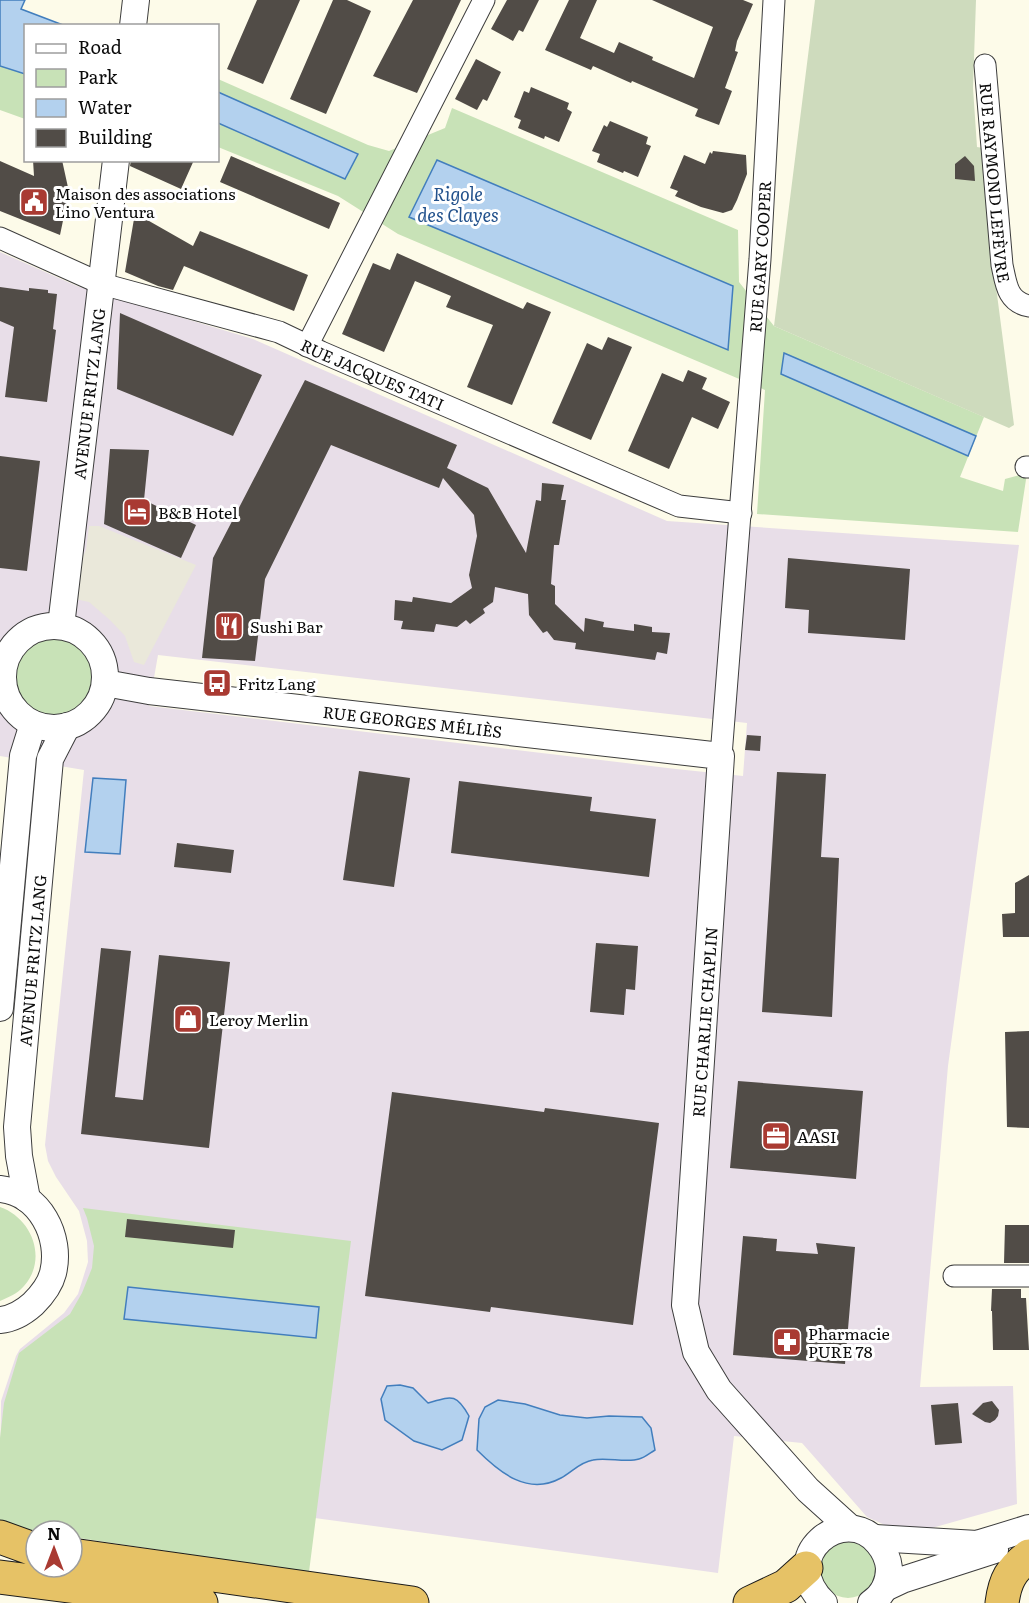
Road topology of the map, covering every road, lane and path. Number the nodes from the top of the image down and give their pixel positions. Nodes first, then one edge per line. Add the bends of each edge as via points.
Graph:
1 (136, 0) edge
2 (484, 0) edge
3 (774, 0) edge
4 (133, 24) edge
5 (985, 66) dead end
6 (116, 162) edge
7 (0, 238) edge
8 (102, 284) junction
9 (1021, 302) edge
10 (307, 345) junction
11 (741, 513) junction
12 (61, 626) junction
13 (2, 671) edge
14 (105, 683) junction
15 (33, 724) junction
16 (68, 726) junction
17 (721, 756) junction
18 (0, 1008) edge
19 (0, 1189) edge
20 (27, 1199) junction
21 (954, 1276) dead end
22 (1029, 1276) edge
23 (2, 1324) edge
24 (808, 1491) junction
25 (850, 1528) junction
26 (1029, 1528) edge
27 (0, 1537) edge
28 (875, 1538) junction
29 (1029, 1542) edge
30 (0, 1546) edge
31 (24, 1546) edge
32 (24, 1549) edge
33 (812, 1554) junction
34 (1029, 1556) edge
35 (84, 1557) edge
36 (0, 1577) edge
37 (878, 1596) edge
38 (201, 1603) edge
39 (412, 1603) edge
40 (750, 1603) edge
41 (824, 1603) edge
42 (1002, 1603) edge

1 - 4 street
2 - 10 street
3 - 11 street, RUE GARY COOPER
5 - 9 street, RUE RAYMOND LEFÈVRE via 1002,265 1007,289
6 - 8 street, AVENUE FRITZ LANG
7 - 8 street, RUE JACQUES TATI
8 - 10 street, RUE JACQUES TATI via 279,332
8 - 12 street, AVENUE FRITZ LANG
10 - 11 street, RUE JACQUES TATI via 679,506
11 - 17 street, RUE CHARLIE CHAPLIN
12 - 13 street via 29,632 12,649
12 - 14 street via 89,640 99,653
13 - 15 street via 9,702
14 - 16 street via 93,711
14 - 17 street, RUE GEORGES MÉLIÈS
15 - 16 street via 50,728
15 - 18 street, AVENUE FRITZ LANG via 23,756
16 - 20 street, AVENUE FRITZ LANG via 50,759 17,1127
17 - 24 street, RUE CHARLIE CHAPLIN via 685,1305 696,1352 718,1390
19 - 20 street
20 - 23 street via 50,1227 56,1251 53,1274 43,1294
21 - 22 street
24 - 25 street, RUE CHARLIE CHAPLIN
24 - 33 street
25 - 28 street, RUE CHARLIE CHAPLIN
25 - 33 street via 828,1534
26 - 28 street, RUE CHARLIE CHAPLIN via 977,1544
27 - 31 highway
28 - 37 street via 884,1549 889,1575
29 - 37 street via 912,1577
30 - 32 highway
33 - 40 highway via 786,1586
33 - 41 street via 808,1581
34 - 42 highway via 1014,1568 1006,1582
35 - 39 highway
36 - 38 highway

